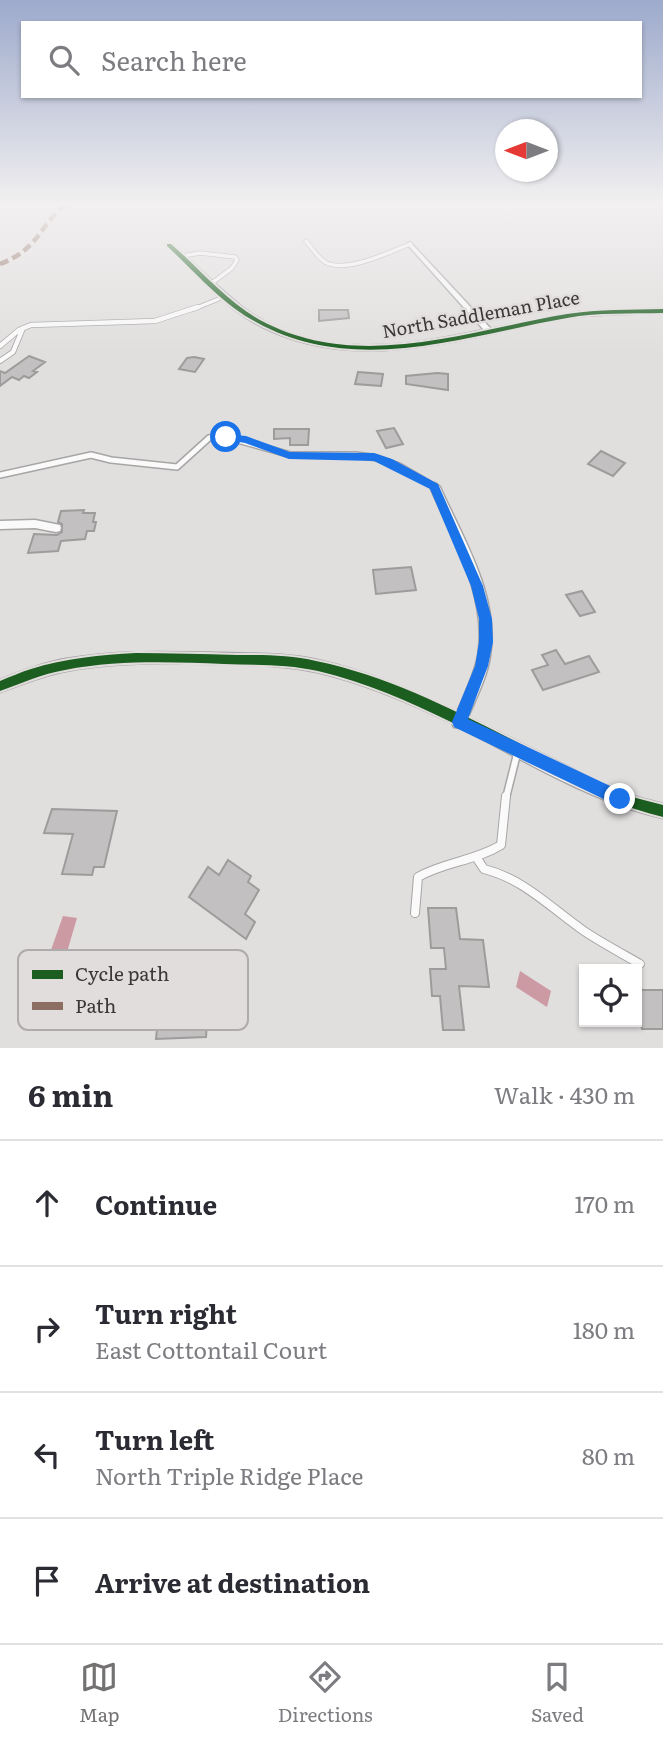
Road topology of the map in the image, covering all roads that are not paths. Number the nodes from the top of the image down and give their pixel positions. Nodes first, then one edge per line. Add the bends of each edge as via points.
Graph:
1 (180, 254) edge
2 (195, 254) edge
3 (208, 254) edge
4 (317, 254) edge
5 (384, 254) edge
6 (419, 254) edge
7 (183, 256) junction
8 (212, 283) junction
9 (226, 296) junction
10 (663, 312) edge
11 (23, 328) junction
12 (489, 331) junction
13 (0, 346) edge
14 (0, 361) edge
15 (0, 475) edge
16 (435, 487) joint
17 (0, 525) edge
18 (56, 528) dead end
19 (0, 686) edge
20 (459, 722) junction
21 (518, 750) junction
22 (663, 811) edge
23 (476, 857) junction
24 (415, 913) dead end
25 (640, 964) dead end

1 - 7 street, North Saddleman Place
2 - 7 lane
3 - 8 lane via 237,260
4 - 5 lane via 339,266
6 - 12 street
7 - 8 street, North Saddleman Place
8 - 9 street, North Saddleman Place
9 - 11 lane via 155,320
9 - 12 street, North Saddleman Place via 272,328 341,347 410,347
10 - 12 street, North Saddleman Place via 580,314
11 - 13 lane
11 - 14 lane via 13,352
15 - 16 lane via 91,455 177,467 204,439 214,436 246,439 289,455 374,457
16 - 20 street via 477,586 485,619 482,666
17 - 18 street
19 - 20 street via 79,661 278,660 359,676
20 - 21 street
21 - 22 street via 620,799
21 - 23 lane via 508,782 500,845 488,855
23 - 24 lane via 433,867 418,877
23 - 25 lane via 484,869 530,889 584,931

